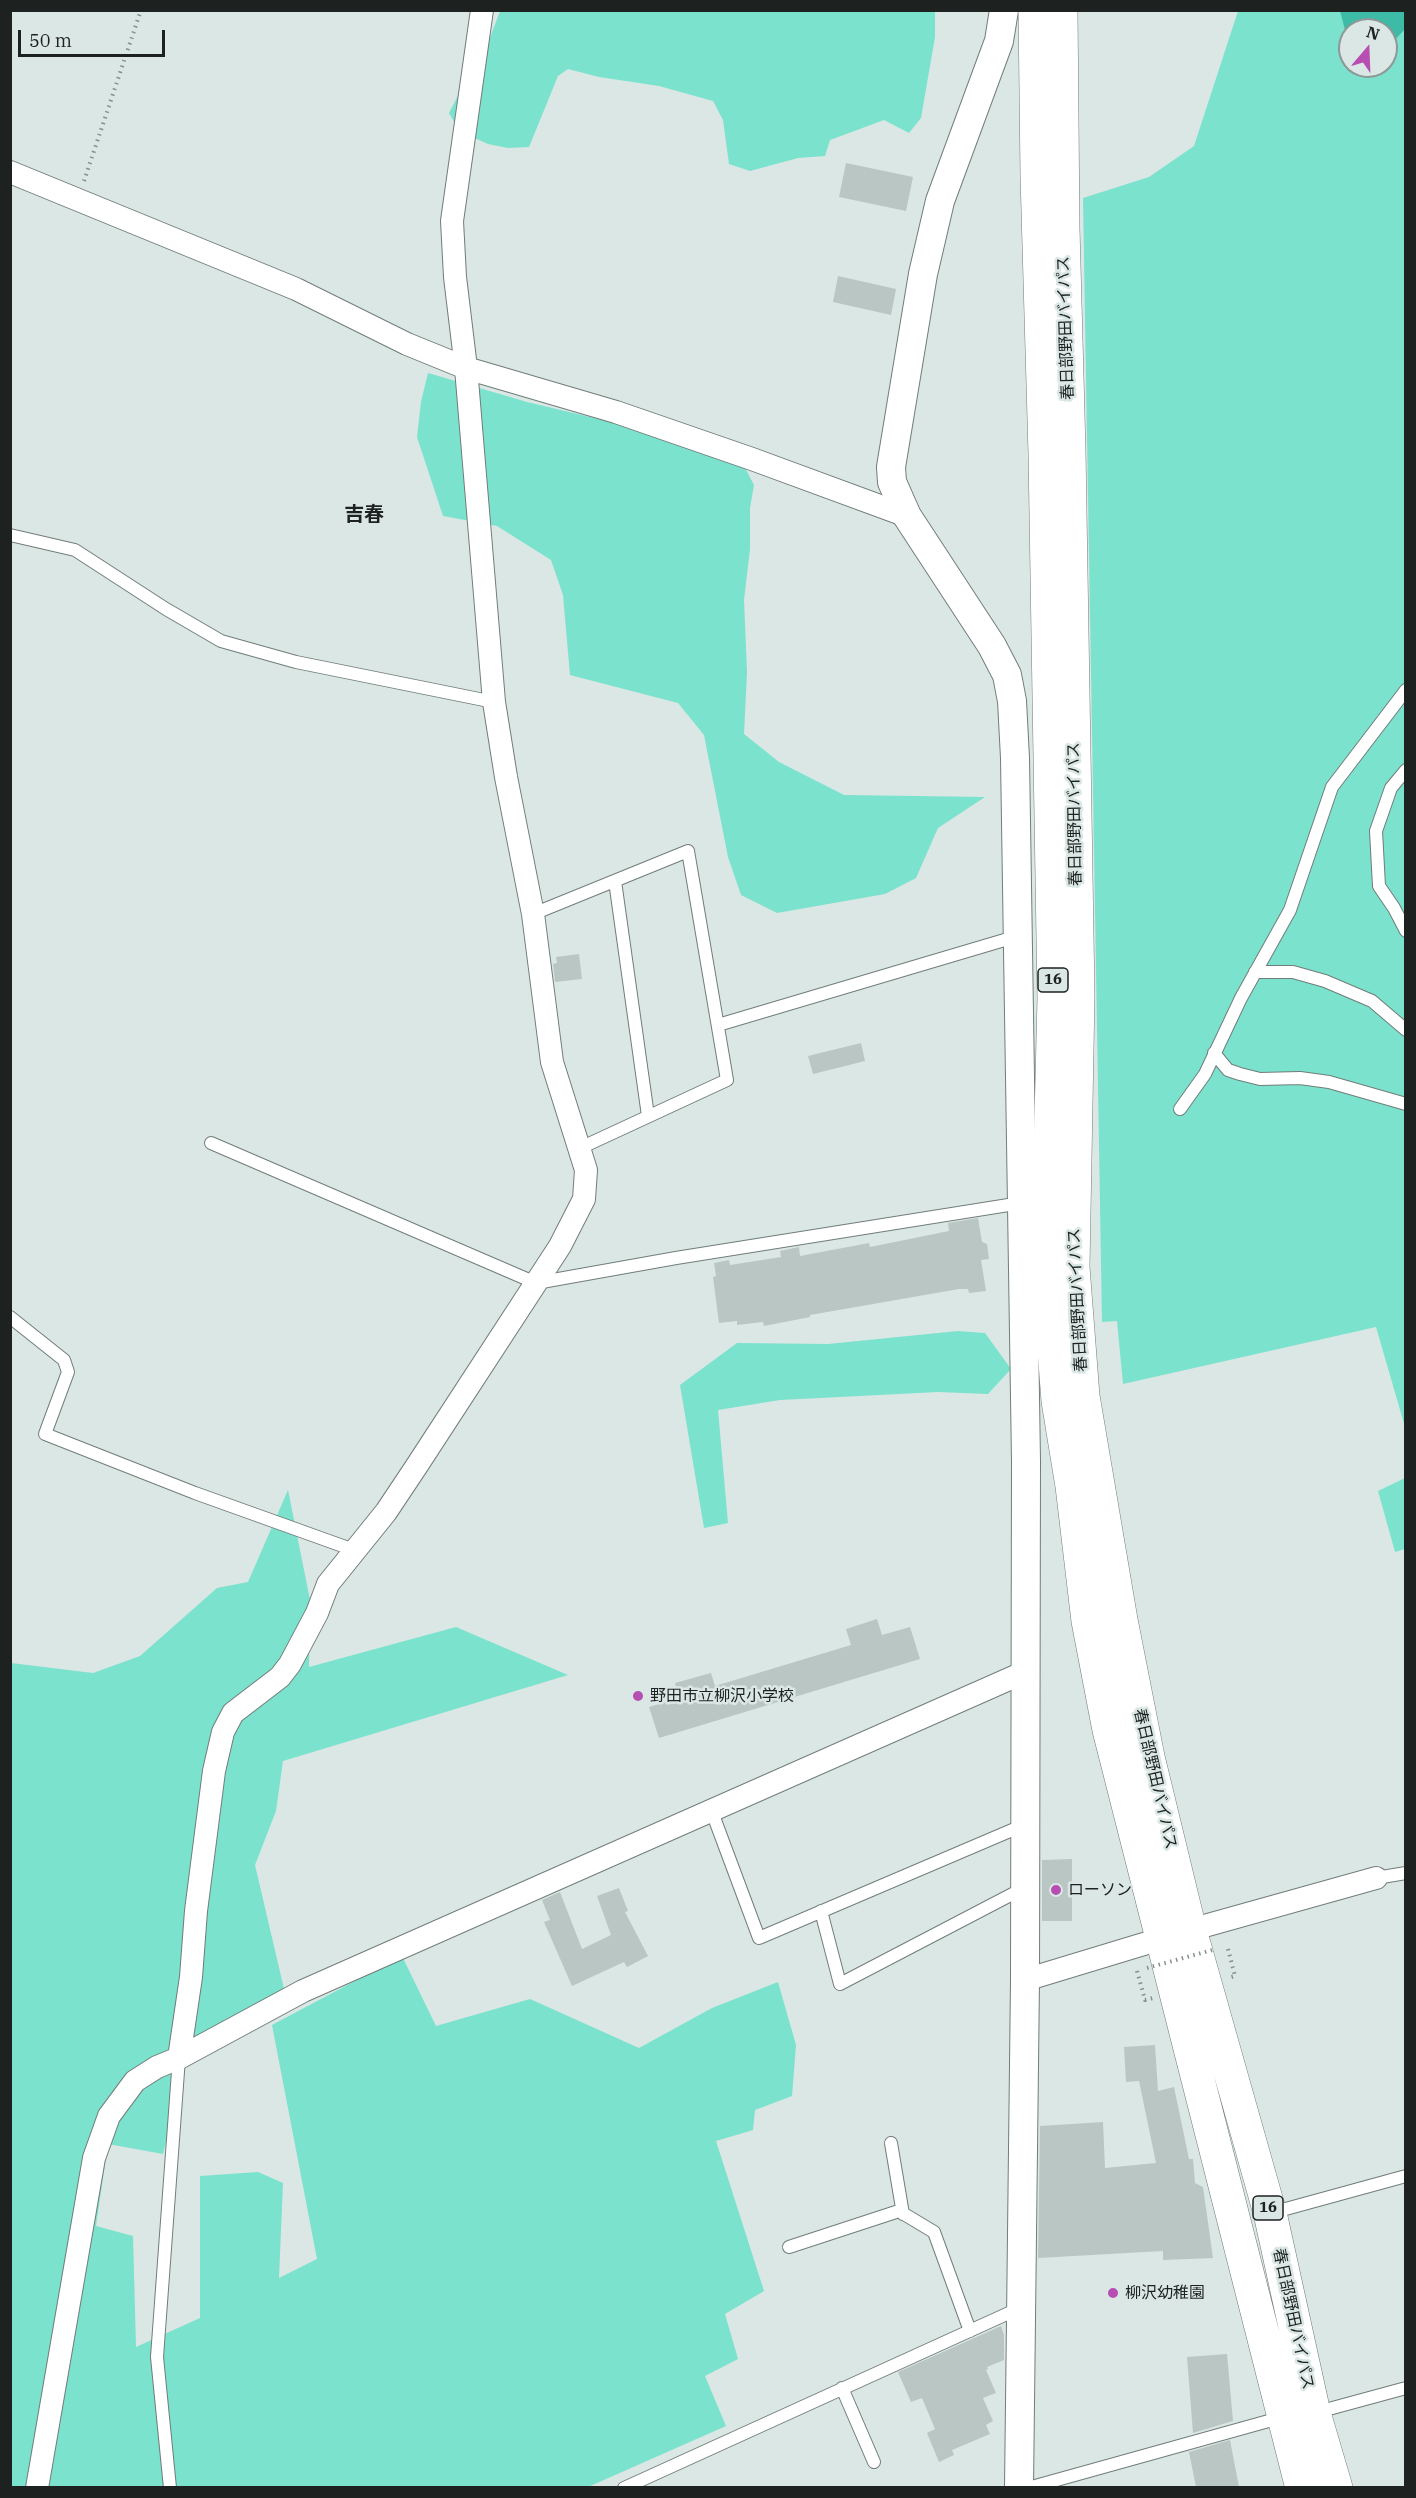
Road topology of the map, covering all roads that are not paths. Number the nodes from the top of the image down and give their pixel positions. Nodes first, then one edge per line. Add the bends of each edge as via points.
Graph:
1 (482, 10) edge
2 (1004, 10) edge
3 (1035, 10) edge
4 (1061, 10) edge
5 (10, 172) edge
6 (466, 368) junction
7 (907, 516) junction
8 (10, 535) edge
9 (1406, 690) edge
10 (494, 702) junction
11 (1406, 770) edge
12 (615, 881) junction
13 (533, 914) junction
14 (1406, 931) edge
15 (1018, 936) junction
16 (1255, 972) junction
17 (718, 1025) junction
18 (1406, 1030) edge
19 (1214, 1053) junction
20 (1406, 1104) edge
21 (1180, 1109) dead end
22 (648, 1116) junction
23 (212, 1143) dead end
24 (578, 1149) junction
25 (1021, 1203) junction
26 (536, 1283) junction
27 (10, 1317) edge
28 (354, 1550) junction
29 (1025, 1672) junction
30 (712, 1812) junction
31 (1026, 1824) junction
32 (1406, 1873) edge
33 (1376, 1878) joint
34 (1025, 1888) junction
35 (821, 1911) junction
36 (1176, 1934) junction
37 (1025, 1980) junction
38 (179, 2058) junction
39 (891, 2143) dead end
40 (1406, 2176) edge
41 (1270, 2213) junction
42 (903, 2214) junction
43 (789, 2247) dead end
44 (1020, 2308) junction
45 (970, 2331) junction
46 (842, 2388) junction
47 (1406, 2388) edge
48 (1293, 2418) junction
49 (874, 2462) dead end
50 (36, 2487) edge
51 (170, 2487) edge
52 (624, 2487) edge
53 (1019, 2487) edge
54 (1028, 2487) edge
55 (1297, 2487) edge
56 (1302, 2487) edge
57 (1336, 2487) edge

1 - 6 street via 453,221
2 - 7 street via 996,52 940,201 923,274 891,467 892,482
3 - 36 highway, 春日部野田バイパス / 16 via 1054,998 1049,1198 1051,1311 1058,1401 1088,1621 1109,1730
4 - 36 highway, 春日部野田バイパス / 16 via 1078,995 1073,1267 1083,1396
5 - 6 street via 296,289 407,344
6 - 7 street via 616,412
6 - 10 street
7 - 15 street via 1007,675 1015,758
8 - 10 lane via 75,550 221,640 296,662
9 - 16 lane via 1332,787 1290,910
10 - 13 street
11 - 14 lane via 1391,788 1376,831 1379,886
12 - 13 lane
12 - 17 lane via 688,851
12 - 22 lane
13 - 24 street via 552,1062
15 - 17 lane
15 - 25 street
16 - 18 lane via 1293,972 1324,981 1372,1001
16 - 19 lane
17 - 22 lane via 727,1080
19 - 20 lane via 1228,1070 1240,1074 1260,1079 1329,1082
19 - 21 lane via 1205,1074
22 - 24 lane
23 - 26 lane
24 - 26 street via 586,1170 584,1199
25 - 26 lane
25 - 29 street
26 - 28 street via 386,1512
27 - 28 lane via 64,1360 68,1372 45,1434
28 - 38 street via 328,1584 290,1664 280,1677 233,1713 224,1732 214,1771
29 - 30 street
29 - 31 street
30 - 35 lane via 759,1938
30 - 38 street via 303,1991
31 - 34 street
31 - 35 lane
32 - 33 lane
33 - 36 street
34 - 35 lane via 840,1984
34 - 37 street
36 - 37 street
36 - 41 highway, 春日部野田バイパス / 16
36 - 48 highway, 春日部野田バイパス / 16
37 - 44 street
38 - 50 street via 135,2081 109,2116 93,2158
38 - 51 lane via 157,2357
39 - 42 lane
40 - 41 lane
41 - 48 highway, 春日部野田バイパス / 16
42 - 43 lane via 899,2211
42 - 45 lane via 934,2232
44 - 45 lane
44 - 53 street
45 - 46 lane
46 - 49 lane
46 - 52 lane
47 - 48 lane
48 - 54 lane
48 - 55 highway, 16
48 - 56 highway, 春日部野田バイパス / 16
48 - 57 highway, 春日部野田バイパス / 16

